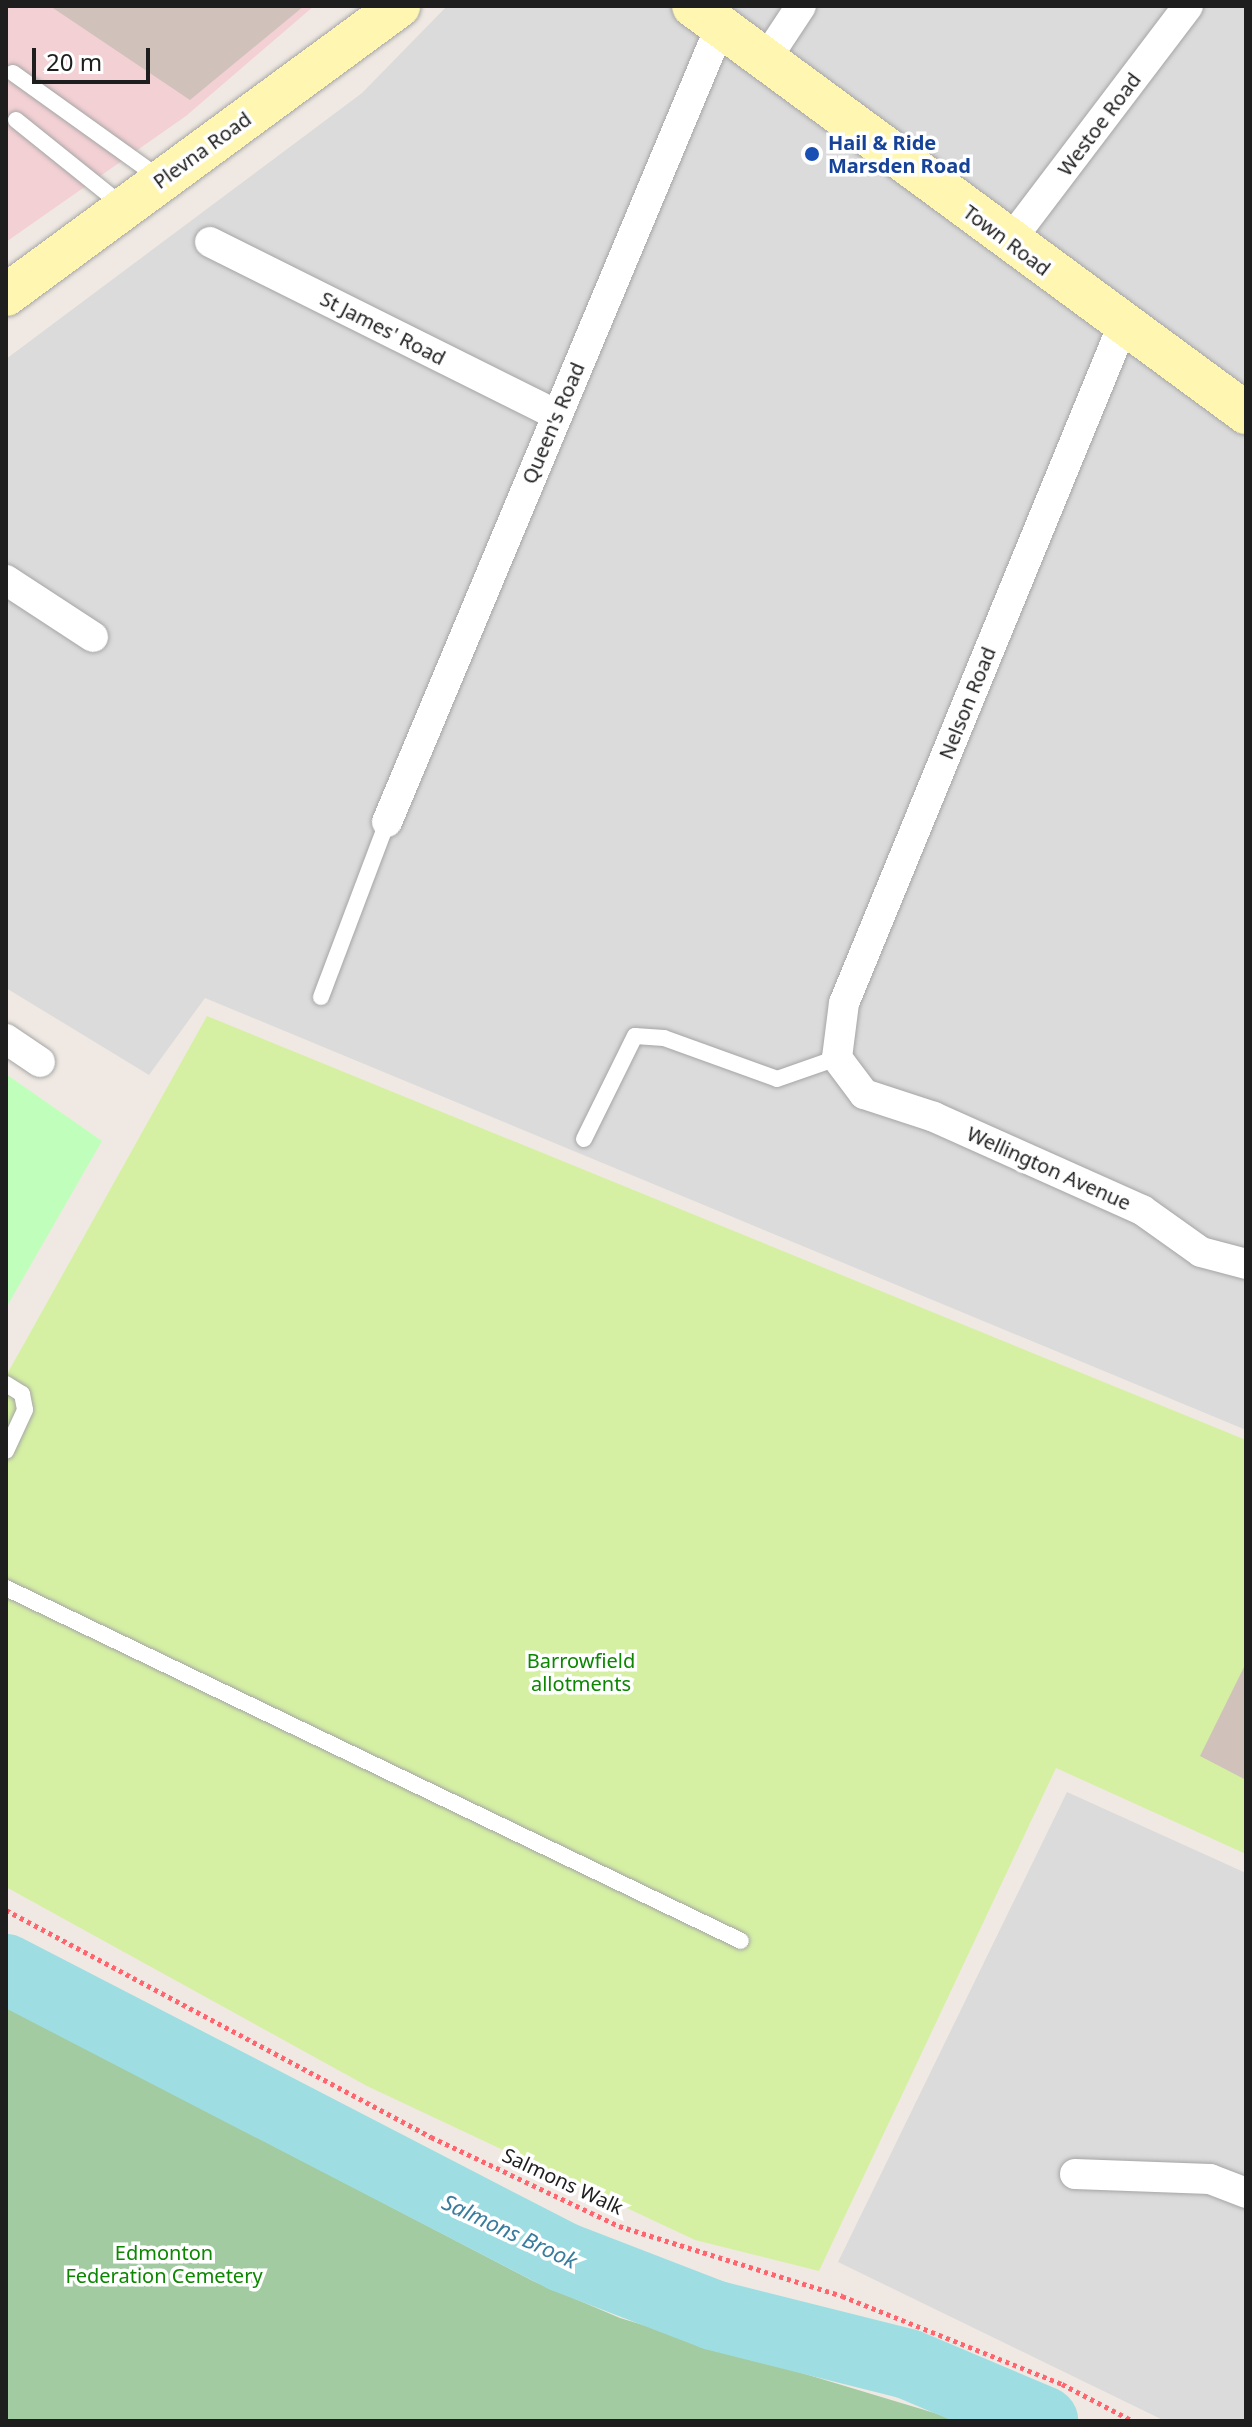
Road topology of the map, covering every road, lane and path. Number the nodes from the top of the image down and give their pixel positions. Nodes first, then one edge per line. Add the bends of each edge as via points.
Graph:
1 (399, 6) edge
2 (801, 6) edge
3 (1188, 6) edge
4 (707, 16) edge
5 (768, 56) junction
6 (13, 73) dead end
7 (16, 120) dead end
8 (161, 179) junction
9 (124, 208) junction
10 (210, 242) dead end
11 (1009, 242) junction
12 (6, 295) edge
13 (1122, 327) junction
14 (1246, 413) edge
15 (557, 415) junction
16 (6, 580) edge
17 (93, 637) dead end
18 (387, 822) joint
19 (321, 997) dead end
20 (6, 1039) edge
21 (40, 1062) dead end
22 (843, 1070) junction
23 (584, 1139) dead end
24 (1246, 1264) edge
25 (6, 1384) edge
26 (6, 1451) edge
27 (6, 1588) edge
28 (6, 1910) edge
29 (741, 1941) dead end
30 (1075, 2174) dead end
31 (1246, 2193) edge
32 (1133, 2421) edge

1 - 8 street, Plevna Road
2 - 5 street
3 - 11 street, Westoe Road
4 - 5 street, Town Road
4 - 15 street, Queen's Road
5 - 11 street, Town Road
6 - 8 lane
7 - 9 lane
8 - 9 street, Plevna Road
9 - 12 street, Plevna Road
10 - 15 street, St James' Road
11 - 13 street, Town Road
13 - 14 street, Town Road
13 - 22 street, Nelson Road via 844,1003
15 - 18 street, Queen's Road
16 - 17 street
18 - 19 lane
20 - 21 street
22 - 23 lane via 777,1079 664,1038 635,1036
22 - 24 street, Wellington Avenue via 1142,1210 1201,1252
25 - 26 lane via 22,1394 25,1410
27 - 29 lane
28 - 32 path, Salmons Walk via 418,2130 619,2226 842,2296 1062,2384
30 - 31 street via 1210,2179

